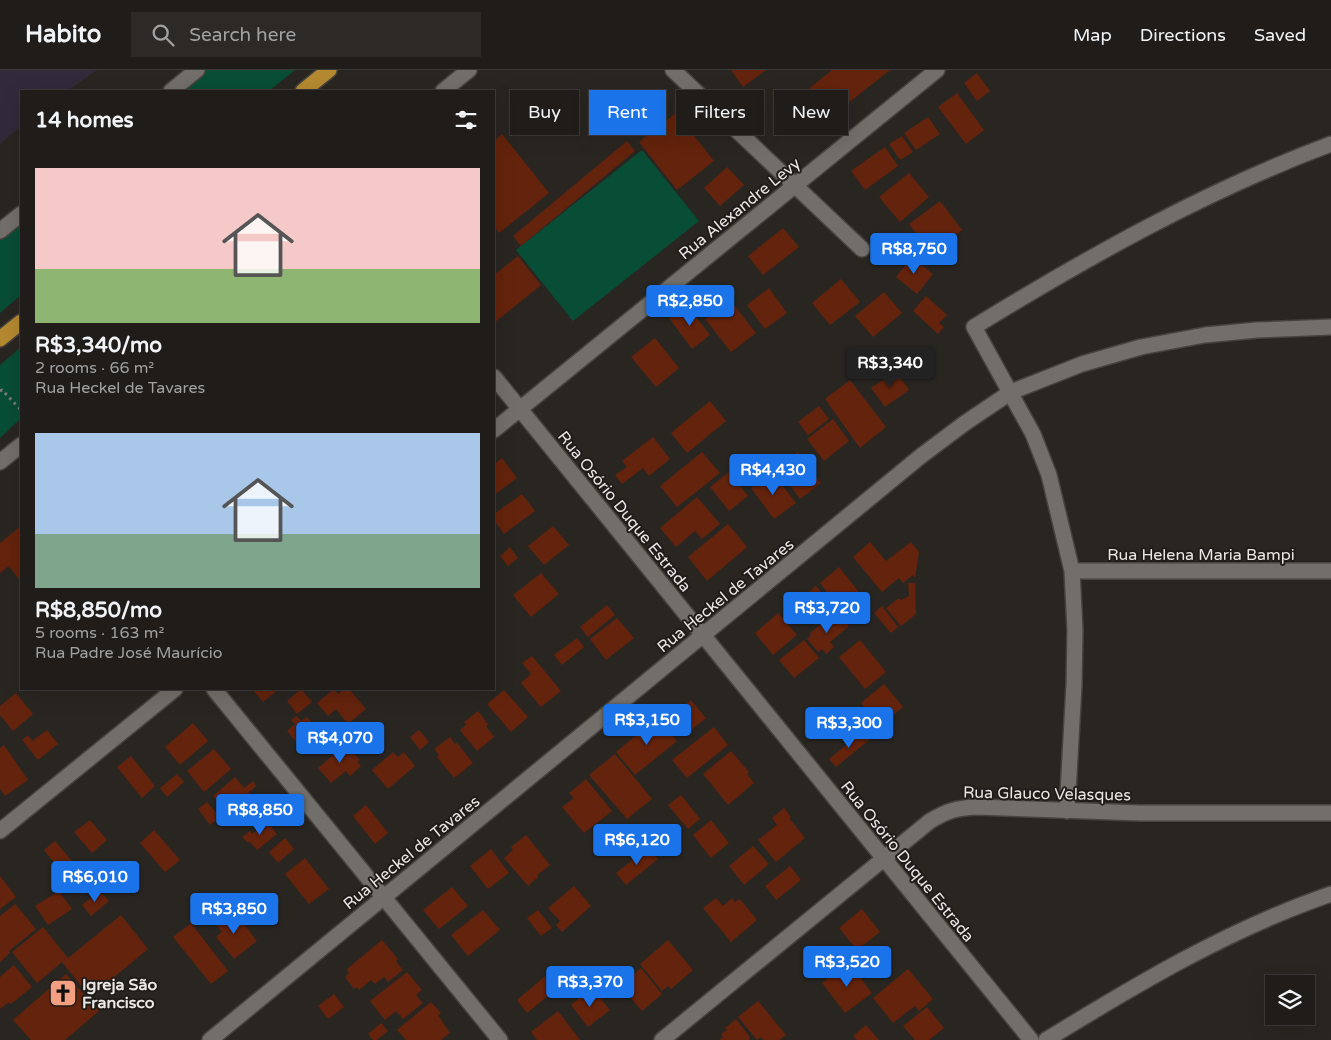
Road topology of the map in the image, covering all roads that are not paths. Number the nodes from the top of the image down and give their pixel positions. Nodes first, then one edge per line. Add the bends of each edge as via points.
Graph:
1 (197, 70) edge
2 (329, 70) edge
3 (469, 70) edge
4 (673, 70) edge
5 (937, 70) edge
6 (172, 90) edge
7 (304, 90) edge
8 (443, 90) edge
9 (1331, 144) edge
10 (795, 186) junction
11 (20, 215) edge
12 (0, 231) edge
13 (862, 248) dead end
14 (20, 323) edge
15 (1331, 327) edge
16 (0, 339) edge
17 (495, 378) edge
18 (1011, 392) junction
19 (520, 409) junction
20 (495, 429) edge
21 (20, 448) edge
22 (0, 462) edge
23 (1072, 571) junction
24 (1331, 571) edge
25 (703, 636) junction
26 (174, 690) edge
27 (215, 690) edge
28 (1067, 811) junction
29 (1331, 813) edge
30 (0, 831) edge
31 (884, 859) junction
32 (1331, 894) edge
33 (384, 897) junction
34 (210, 1040) edge
35 (500, 1040) edge
36 (662, 1040) edge
37 (1031, 1040) edge
38 (1046, 1040) edge

1 - 6 street
2 - 7 highway
3 - 8 street
4 - 10 street
5 - 10 street, Rua Alexandre Levy
9 - 18 street via 1205,197 1046,283 974,327
10 - 13 street
10 - 19 street, Rua Alexandre Levy
11 - 12 street
14 - 16 highway
15 - 18 street, Rua Heckel de Tavares via 1205,335 1141,347 1082,364
17 - 19 street, Rua Osório Duque Estrada
18 - 23 street via 1034,434 1049,475
18 - 25 street, Rua Heckel de Tavares via 921,456
19 - 20 street, Rua Alexandre Levy
19 - 25 street, Rua Osório Duque Estrada
21 - 22 street
23 - 24 street, Rua Helena Maria Bampi
23 - 28 street via 1074,685
25 - 31 street, Rua Osório Duque Estrada
25 - 33 street, Rua Heckel de Tavares
26 - 30 street
27 - 33 street
28 - 29 street, Rua Glauco Velasques
28 - 31 street, Rua Glauco Velasques via 960,808 947,811
31 - 36 street, Rua Glauco Velasques
31 - 37 street, Rua Osório Duque Estrada
32 - 38 street via 1300,904 1212,944 1123,992
33 - 34 street, Rua Heckel de Tavares
33 - 35 street

